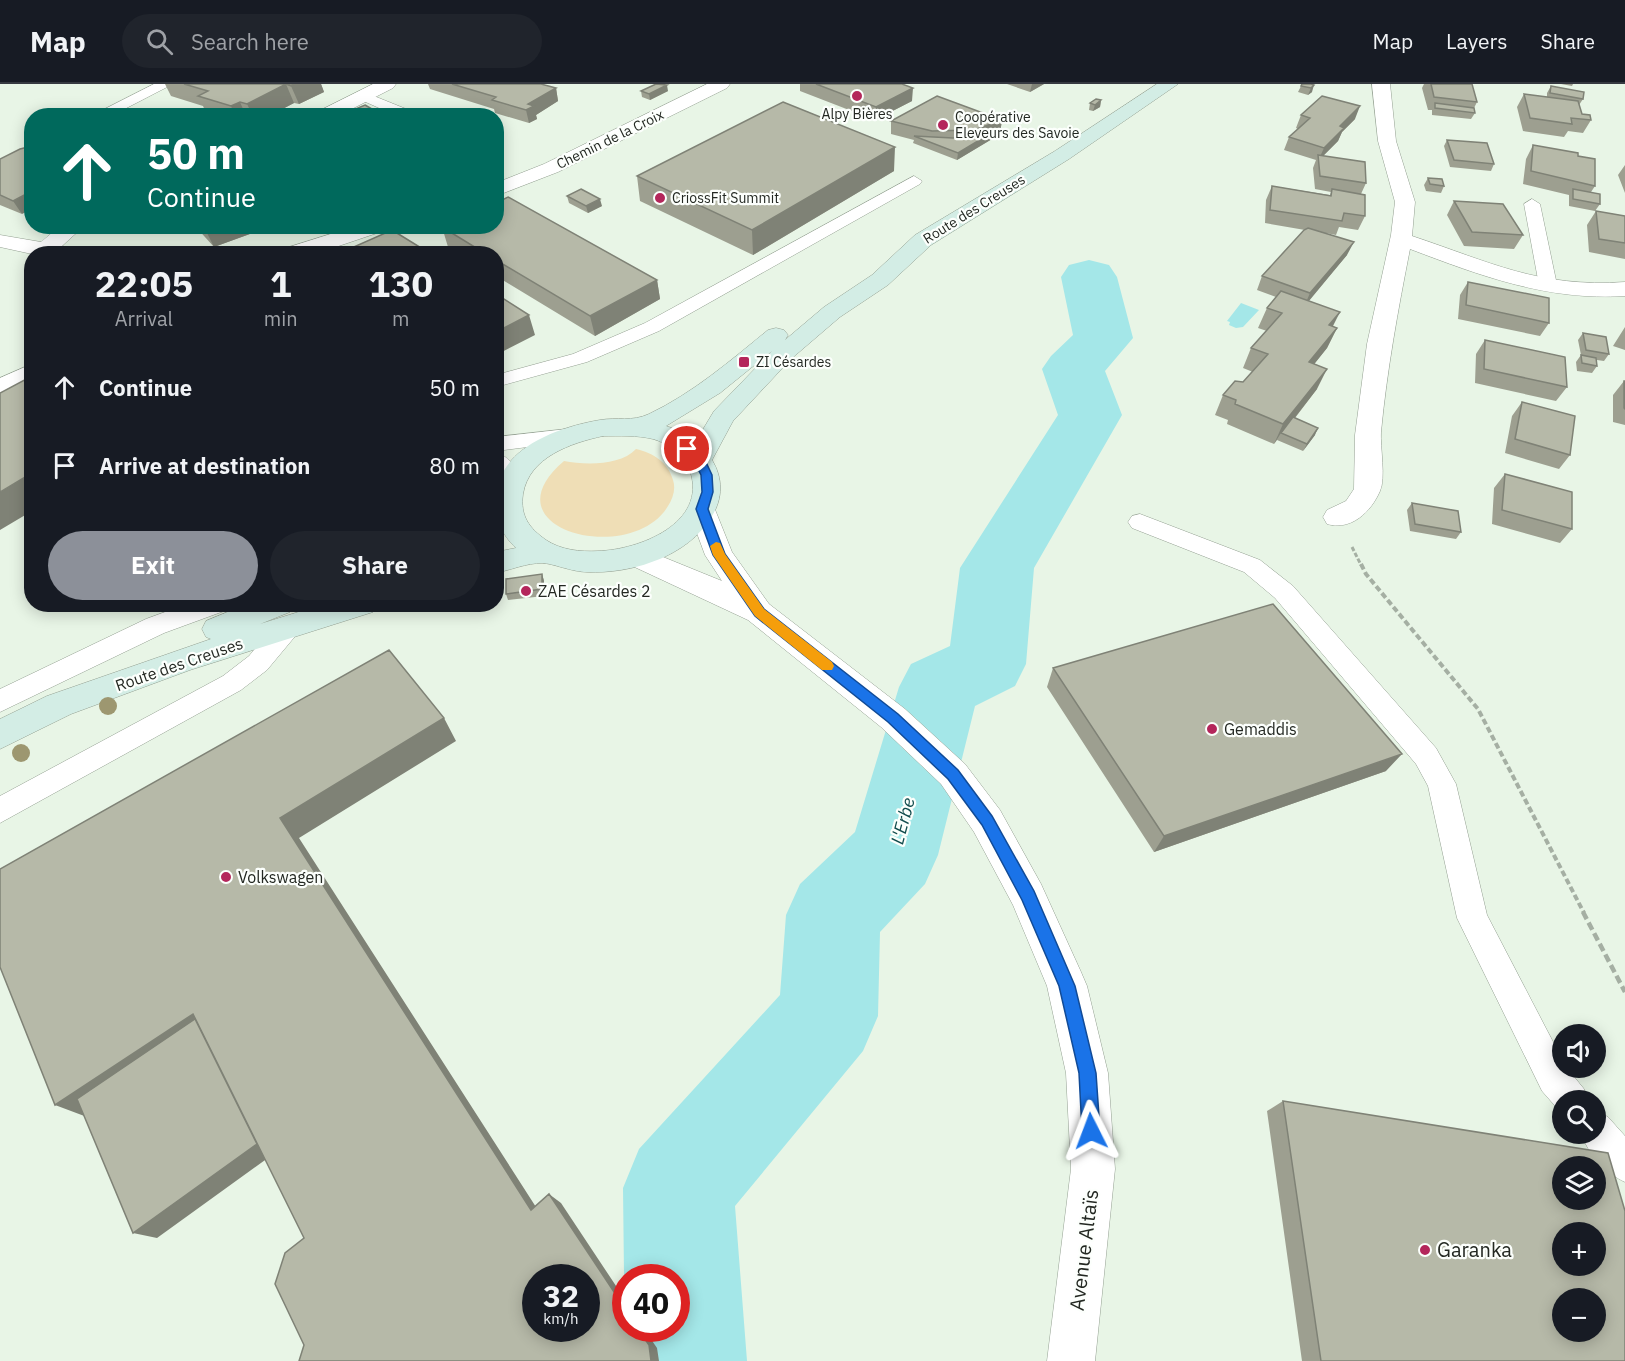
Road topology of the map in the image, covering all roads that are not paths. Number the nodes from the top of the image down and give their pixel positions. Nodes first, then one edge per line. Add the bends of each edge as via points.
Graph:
1 (166, 84) edge
2 (387, 84) edge
3 (722, 84) edge
4 (1170, 84) edge
5 (1381, 84) edge
6 (364, 96) junction
7 (115, 108) edge
8 (339, 108) edge
9 (392, 108) edge
10 (914, 181) dead end
11 (504, 187) edge
12 (1532, 204) dead end
13 (65, 234) edge
14 (354, 234) edge
15 (1401, 239) junction
16 (923, 240) junction
17 (0, 241) edge
18 (29, 246) edge
19 (50, 246) edge
20 (316, 246) edge
21 (1548, 285) junction
22 (1625, 289) edge
23 (24, 374) edge
24 (504, 379) edge
25 (0, 388) edge
26 (638, 428) junction
27 (567, 436) junction
28 (504, 443) edge
29 (699, 459) junction
30 (504, 467) edge
31 (505, 500) edge
32 (702, 509) junction
33 (1337, 517) road end
34 (1140, 522) dead end
35 (544, 552) junction
36 (636, 556) junction
37 (504, 561) edge
38 (193, 612) edge
39 (310, 612) edge
40 (759, 612) junction
41 (284, 616) edge
42 (0, 701) edge
43 (0, 735) edge
44 (0, 810) edge
45 (1563, 1090) edge
46 (1606, 1141) edge
47 (1625, 1164) edge
48 (1071, 1361) edge

1 - 7 lane
2 - 6 street
3 - 11 street, Chemin de la Croix via 551,168
4 - 16 main road, Route des Creuses
5 - 15 street via 1387,141 1405,202
6 - 8 street
6 - 9 lane
10 - 24 lane via 652,327 580,358
12 - 21 lane
13 - 19 street
14 - 20 street
15 - 21 street via 1482,270
15 - 33 street via 1379,344 1368,435 1368,489 1356,508
16 - 26 main road via 863,272 813,306 704,394 664,418
16 - 29 main road, Route des Creuses via 880,280 832,312 782,354 723,417
17 - 18 street
21 - 22 street
23 - 25 street
26 - 27 main road via 603,428
26 - 29 main road via 674,438
27 - 28 lane
27 - 31 main road via 543,448 524,464
29 - 32 main road via 707,475 708,492
30 - 31 lane
31 - 35 main road via 512,523 524,539
32 - 36 main road via 677,537
32 - 40 street via 719,555
34 - 45 lane via 1252,566 1284,592 1426,756 1442,783 1472,918
35 - 36 main road via 588,562
35 - 37 main road
36 - 40 street
38 - 42 lane via 155,626
39 - 41 main road, Route des Creuses
40 - 48 street, Avenue Altaïs via 893,718 953,774 987,821 1028,896 1067,986 1087,1073 1093,1169
41 - 43 main road, Route des Creuses via 180,661 59,705
41 - 44 lane via 258,663 232,683
46 - 47 lane

